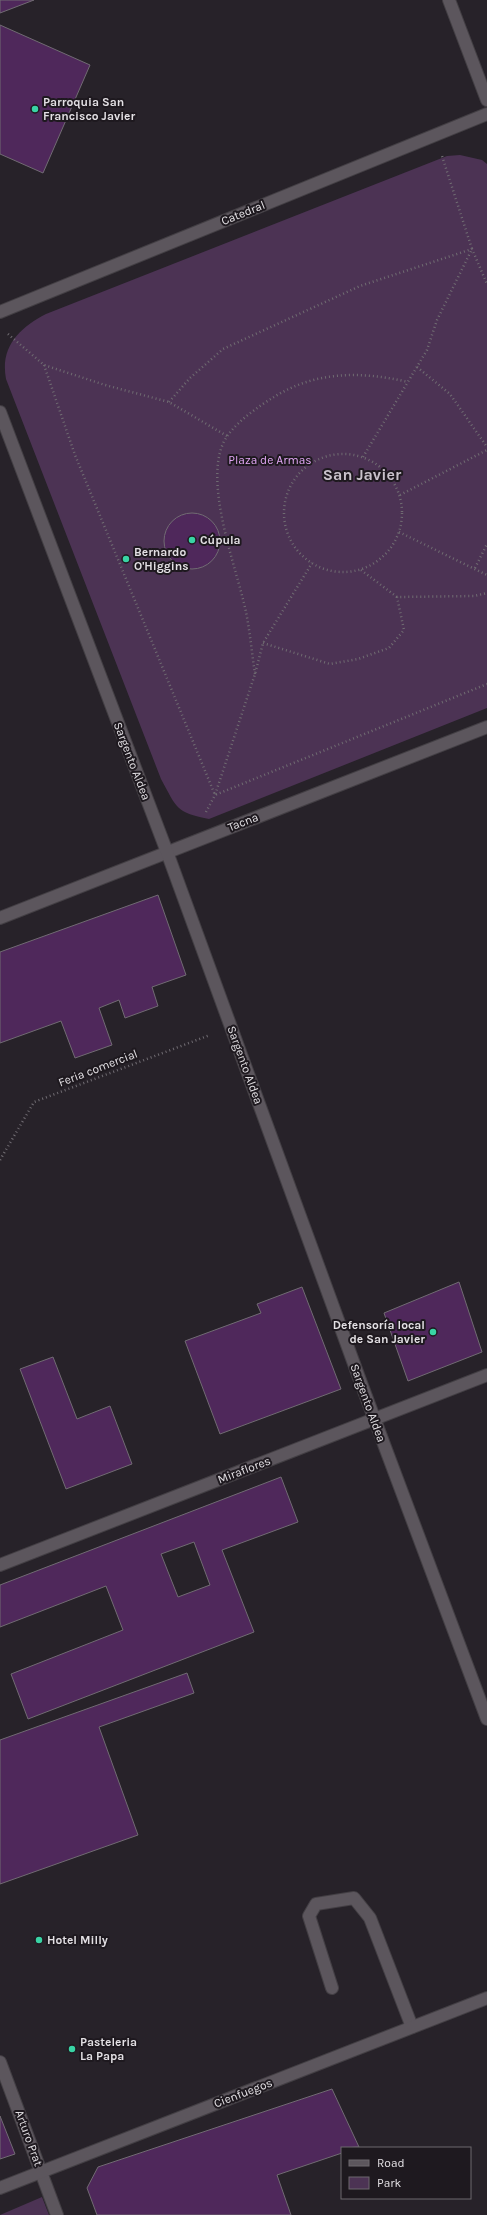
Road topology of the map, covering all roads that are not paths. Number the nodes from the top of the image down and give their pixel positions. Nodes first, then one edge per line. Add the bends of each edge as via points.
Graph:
1 (449, 0) edge
2 (487, 100) edge
3 (487, 114) edge
4 (0, 312) edge
5 (0, 412) edge
6 (487, 727) edge
7 (167, 852) junction
8 (0, 918) edge
9 (487, 1375) edge
10 (374, 1418) junction
11 (0, 1565) edge
12 (487, 1719) edge
13 (332, 1988) dead end
14 (487, 1998) edge
15 (412, 2027) junction
16 (0, 2062) edge
17 (41, 2172) junction
18 (0, 2188) edge
19 (57, 2215) edge

1 - 2 street
3 - 4 street, Catedral
5 - 7 street, Sargento Aldea
6 - 7 street, Tacna
7 - 8 street, Tacna
7 - 10 street, Sargento Aldea
9 - 10 street, Miraflores
10 - 11 street, Miraflores
10 - 12 street, Sargento Aldea
13 - 15 street via 309,1916 316,1904 354,1898 370,1918
14 - 15 street, Cienfuegos
15 - 17 street, Cienfuegos
16 - 17 street, Arturo Prat
17 - 18 street, Cienfuegos
17 - 19 street, Arturo Prat

